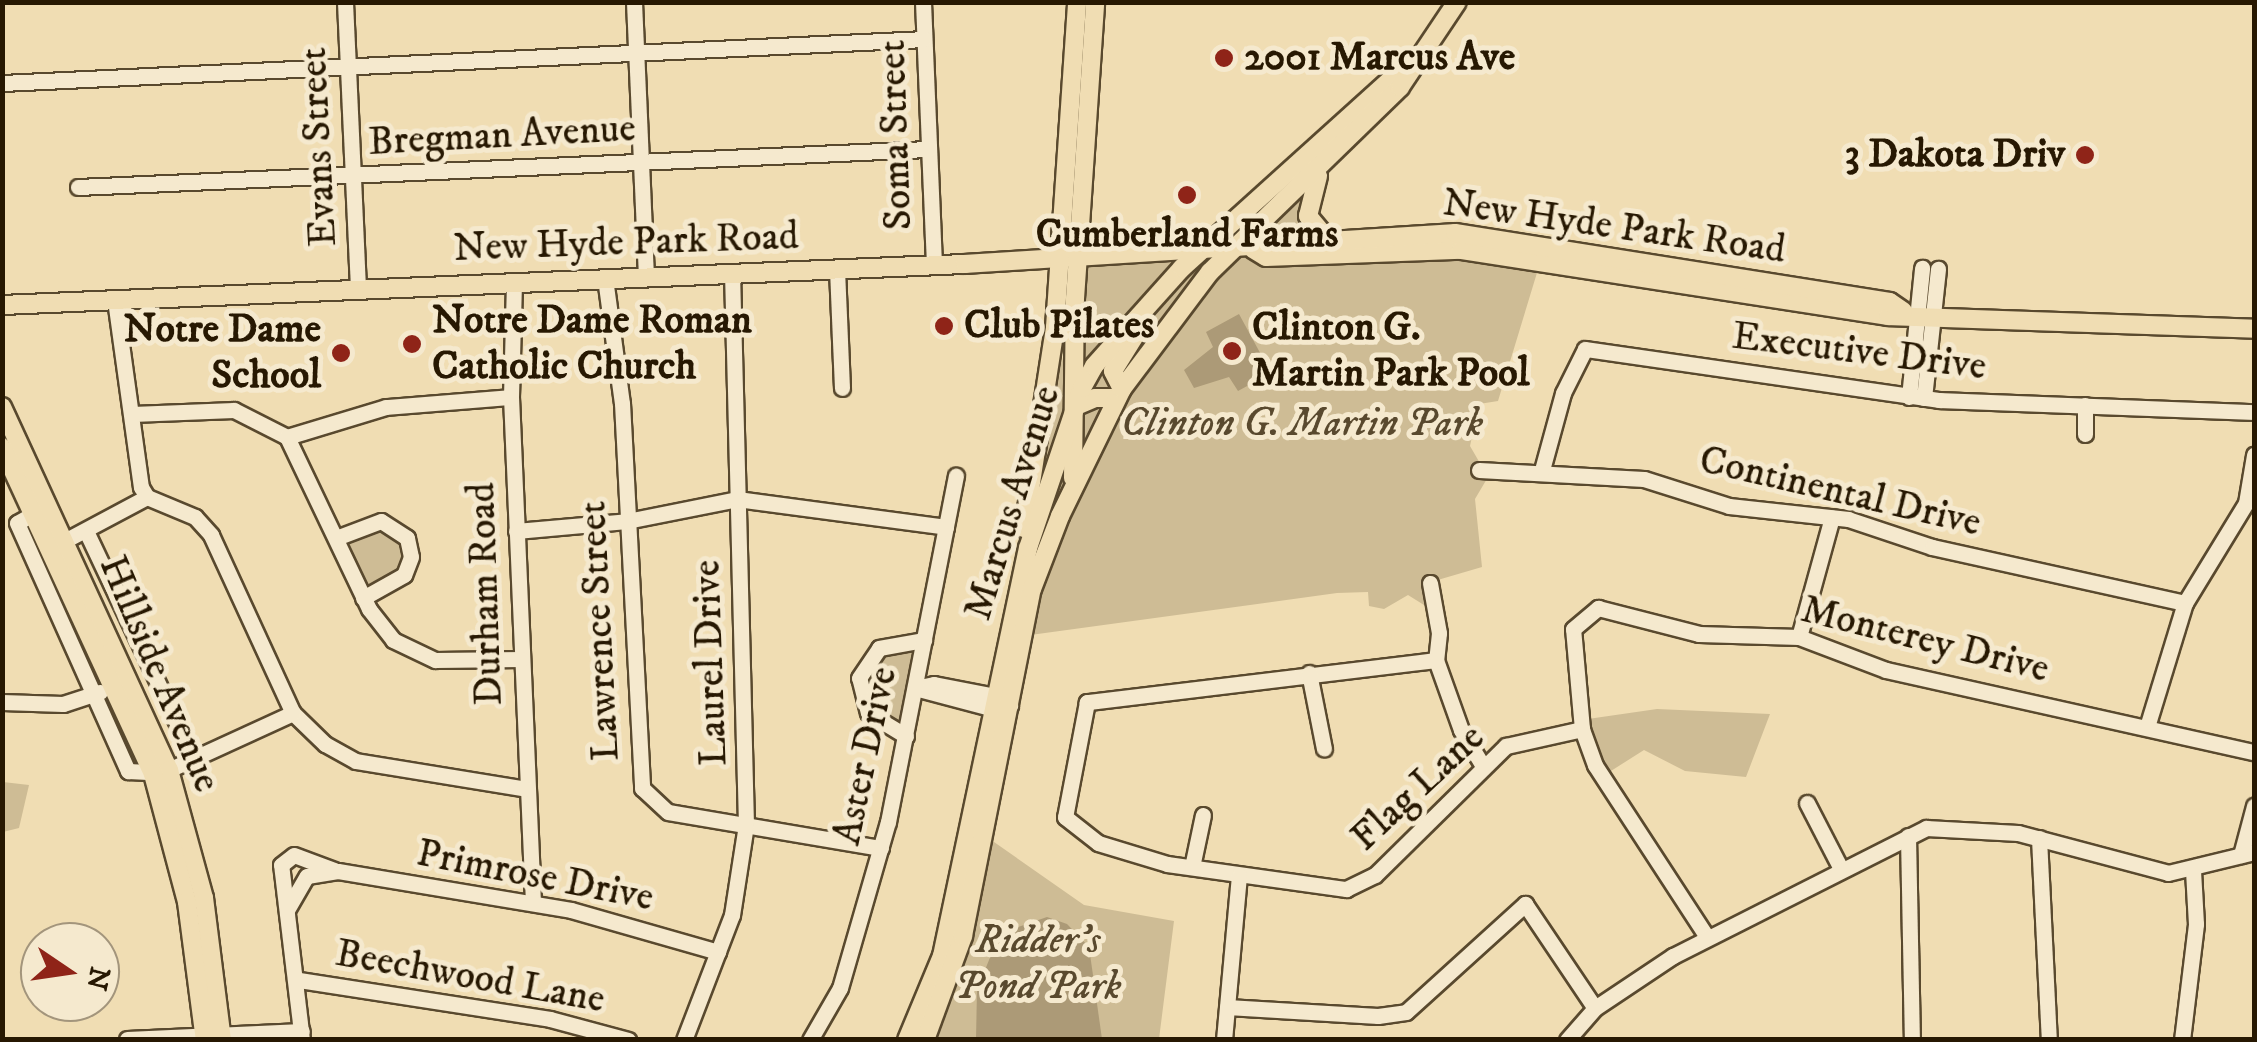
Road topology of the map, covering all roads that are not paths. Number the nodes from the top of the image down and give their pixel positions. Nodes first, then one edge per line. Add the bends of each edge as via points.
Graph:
1 (345, 2) edge
2 (634, 2) edge
3 (923, 2) edge
4 (1076, 2) edge
5 (1095, 2) edge
6 (1457, 2) edge
7 (924, 39) junction
8 (636, 51) junction
9 (1419, 54) junction
10 (348, 64) junction
11 (2, 83) edge
12 (929, 149) junction
13 (641, 162) junction
14 (1325, 166) junction
15 (353, 175) junction
16 (78, 188) dead end
17 (1259, 199) junction
18 (1328, 240) junction
19 (1245, 249) junction
20 (1199, 251) junction
21 (1069, 258) junction
22 (934, 265) junction
23 (836, 269) junction
24 (1930, 269) dead end
25 (732, 273) junction
26 (646, 276) junction
27 (605, 278) junction
28 (1171, 279) junction
29 (514, 282) junction
30 (1076, 283) junction
31 (358, 289) junction
32 (116, 300) junction
33 (2, 305) edge
34 (1918, 313) junction
35 (2254, 328) edge
36 (1051, 362) junction
37 (1094, 366) junction
38 (842, 388) dead end
39 (1119, 394) junction
40 (1916, 397) junction
41 (511, 398) junction
42 (2086, 405) junction
43 (2, 407) edge
44 (1074, 407) junction
45 (2254, 412) edge
46 (132, 414) junction
47 (2085, 434) dead end
48 (287, 437) junction
49 (2, 447) edge
50 (2254, 455) edge
51 (1479, 470) dead end
52 (1542, 470) junction
53 (956, 476) dead end
54 (1072, 488) junction
55 (147, 497) junction
56 (737, 499) junction
57 (33, 514) junction
58 (1832, 517) junction
59 (627, 521) junction
60 (946, 527) junction
61 (86, 531) junction
62 (516, 531) junction
63 (336, 538) junction
64 (57, 545) junction
65 (1430, 583) dead end
66 (363, 598) junction
67 (2185, 602) junction
68 (1799, 637) junction
69 (924, 640) junction
70 (522, 659) junction
71 (1436, 660) junction
72 (1308, 673) junction
73 (112, 685) junction
74 (915, 688) junction
75 (95, 694) junction
76 (2, 702) edge
77 (1000, 704) junction
78 (293, 713) junction
79 (2147, 727) junction
80 (1582, 729) junction
81 (906, 736) junction
82 (1324, 749) dead end
83 (2254, 752) edge
84 (194, 759) junction
85 (1483, 766) junction
86 (161, 773) junction
87 (527, 789) junction
88 (1807, 803) dead end
89 (2254, 806) edge
90 (1203, 815) dead end
91 (746, 825) junction
92 (1908, 836) junction
93 (2039, 838) junction
94 (881, 848) junction
95 (2248, 854) edge
96 (1192, 868) junction
97 (1841, 869) junction
98 (338, 871) junction
99 (2194, 871) junction
100 (1240, 876) junction
101 (533, 903) junction
102 (287, 910) junction
103 (1708, 937) junction
104 (718, 952) junction
105 (299, 980) junction
106 (1227, 1007) junction
107 (1595, 1008) junction
108 (302, 1035) edge
109 (126, 1036) edge
110 (213, 1037) edge
111 (628, 1040) edge
112 (684, 1040) edge
113 (810, 1040) edge
114 (907, 1040) edge
115 (925, 1040) edge
116 (1224, 1040) edge
117 (1567, 1040) edge
118 (1912, 1040) edge
119 (2048, 1040) edge
120 (2182, 1040) edge

1 - 10 street, Evans Street
2 - 8 street
3 - 7 street, Soma Street
4 - 21 main road
5 - 21 main road
6 - 9 main road, Marcus Avenue
7 - 8 street
7 - 12 street, Soma Street
8 - 10 street
8 - 13 street
9 - 14 main road, Marcus Avenue via 1400,88
9 - 17 main road, Marcus Avenue
10 - 11 street
10 - 15 street, Evans Street
12 - 13 street, Bregman Avenue
12 - 22 street, Soma Street
13 - 15 street, Bregman Avenue
13 - 26 street
14 - 18 main road via 1308,216
14 - 19 main road, Marcus Avenue
15 - 16 street, Bregman Avenue
15 - 31 street, Evans Street
17 - 19 main road via 1242,225
17 - 20 main road, Marcus Avenue
18 - 19 main road, New Hyde Park Road
18 - 34 main road, New Hyde Park Road via 1478,235 1890,302
19 - 20 main road, New Hyde Park Road
19 - 34 main road, New Hyde Park Road via 1266,257 1461,250 1888,316
19 - 39 main road, Marcus Avenue via 1174,313
20 - 21 main road, New Hyde Park Road
20 - 28 main road, Marcus Avenue
21 - 22 main road, New Hyde Park Road
21 - 30 main road
21 - 36 main road
22 - 23 main road, New Hyde Park Road
23 - 25 main road, New Hyde Park Road
23 - 38 street
24 - 34 street
25 - 26 main road, New Hyde Park Road
25 - 56 street, Laurel Drive
26 - 27 main road, New Hyde Park Road
27 - 29 main road, New Hyde Park Road
27 - 59 street, Lawrence Street via 622,403
28 - 37 main road, Marcus Avenue
28 - 39 main road via 1115,367
29 - 31 main road, New Hyde Park Road
29 - 41 street, Durham Road
30 - 37 main road
30 - 44 main road
31 - 32 main road, New Hyde Park Road
32 - 33 main road, New Hyde Park Road
32 - 46 street
34 - 35 main road, New Hyde Park Road
34 - 40 street
36 - 44 main road via 1062,370
36 - 77 main road
37 - 39 main road
37 - 44 main road, Marcus Avenue
39 - 44 main road
39 - 54 main road, Marcus Avenue
40 - 42 street, Executive Drive
40 - 52 street, Executive Drive via 1585,349 1563,393
41 - 48 street via 386,407
41 - 62 street, Durham Road
42 - 45 street, Executive Drive
42 - 47 street
43 - 64 main road, Hillside Avenue
44 - 54 main road
44 - 77 main road, Marcus Avenue via 1028,548
46 - 48 street via 234,410
46 - 55 street
48 - 63 street
49 - 57 main road, Hillside Avenue
50 - 67 street via 2246,502
51 - 52 street, Continental Drive
52 - 58 street, Continental Drive via 1644,479 1730,506
53 - 60 street, Aster Drive
54 - 77 main road, Marcus Avenue via 1032,589
55 - 61 street
55 - 78 street via 195,518 211,535
56 - 59 street
56 - 60 street
56 - 91 street, Laurel Drive
57 - 64 main road, Hillside Avenue
57 - 75 street via 17,523
58 - 67 street, Continental Drive via 1932,547
58 - 68 street
59 - 62 street
59 - 91 street, Lawrence Street via 642,788 668,812
60 - 69 street, Aster Drive
61 - 64 street
61 - 84 street
62 - 70 street, Durham Road
63 - 66 street
63 - 66 street via 381,521 406,538 411,557 404,575
64 - 73 main road, Hillside Avenue
64 - 86 main road, Hillside Avenue
65 - 71 street via 1439,633
66 - 70 street via 382,630 424,658
67 - 79 street
68 - 79 street, Monterey Drive via 1917,678
68 - 80 street, Monterey Drive via 1699,634 1612,608 1570,614
69 - 74 street, Aster Drive
69 - 81 street via 879,648 859,678 868,713
70 - 87 street, Durham Road
71 - 72 street
71 - 85 street via 1461,730
72 - 82 street
72 - 96 street, Flag Lane via 1087,702 1065,810 1069,826 1129,854
73 - 75 street
73 - 86 main road, Hillside Avenue
74 - 77 street via 934,684
74 - 81 street, Aster Drive
75 - 76 street via 62,704
75 - 86 street via 128,772
77 - 114 main road, Marcus Avenue via 942,956
77 - 115 main road, Marcus Avenue via 963,936
78 - 84 street
78 - 87 street via 325,744 356,761
79 - 83 street, Monterey Drive
80 - 85 street, Flag Lane via 1513,742
80 - 103 street, Monterey Drive via 1595,764
81 - 94 street, Aster Drive
84 - 86 street
85 - 100 street, Flag Lane via 1360,885 1328,890
86 - 110 main road, Hillside Avenue via 204,898
87 - 101 street, Durham Road
88 - 97 street
89 - 95 street
90 - 96 street
91 - 94 street, Lawrence Street
91 - 104 street, Laurel Drive via 739,887
92 - 93 street via 1942,825
92 - 97 street
92 - 118 street
93 - 99 street via 2156,871
93 - 119 street
94 - 113 street, Aster Drive via 840,988
95 - 99 street
96 - 100 street, Flag Lane
97 - 103 street
98 - 101 street, Primrose Drive
98 - 102 street via 307,876
98 - 102 street, Primrose Drive via 286,858 280,870
99 - 120 street via 2196,924
100 - 106 street
101 - 104 street, Primrose Drive via 636,925
102 - 105 street, Primrose Drive
103 - 107 street
104 - 112 street, Laurel Drive
105 - 108 street, Primrose Drive
105 - 111 street, Beechwood Lane via 550,1019
106 - 107 street via 1406,1012 1525,904
106 - 116 street
107 - 117 street
108 - 110 street
109 - 110 street

